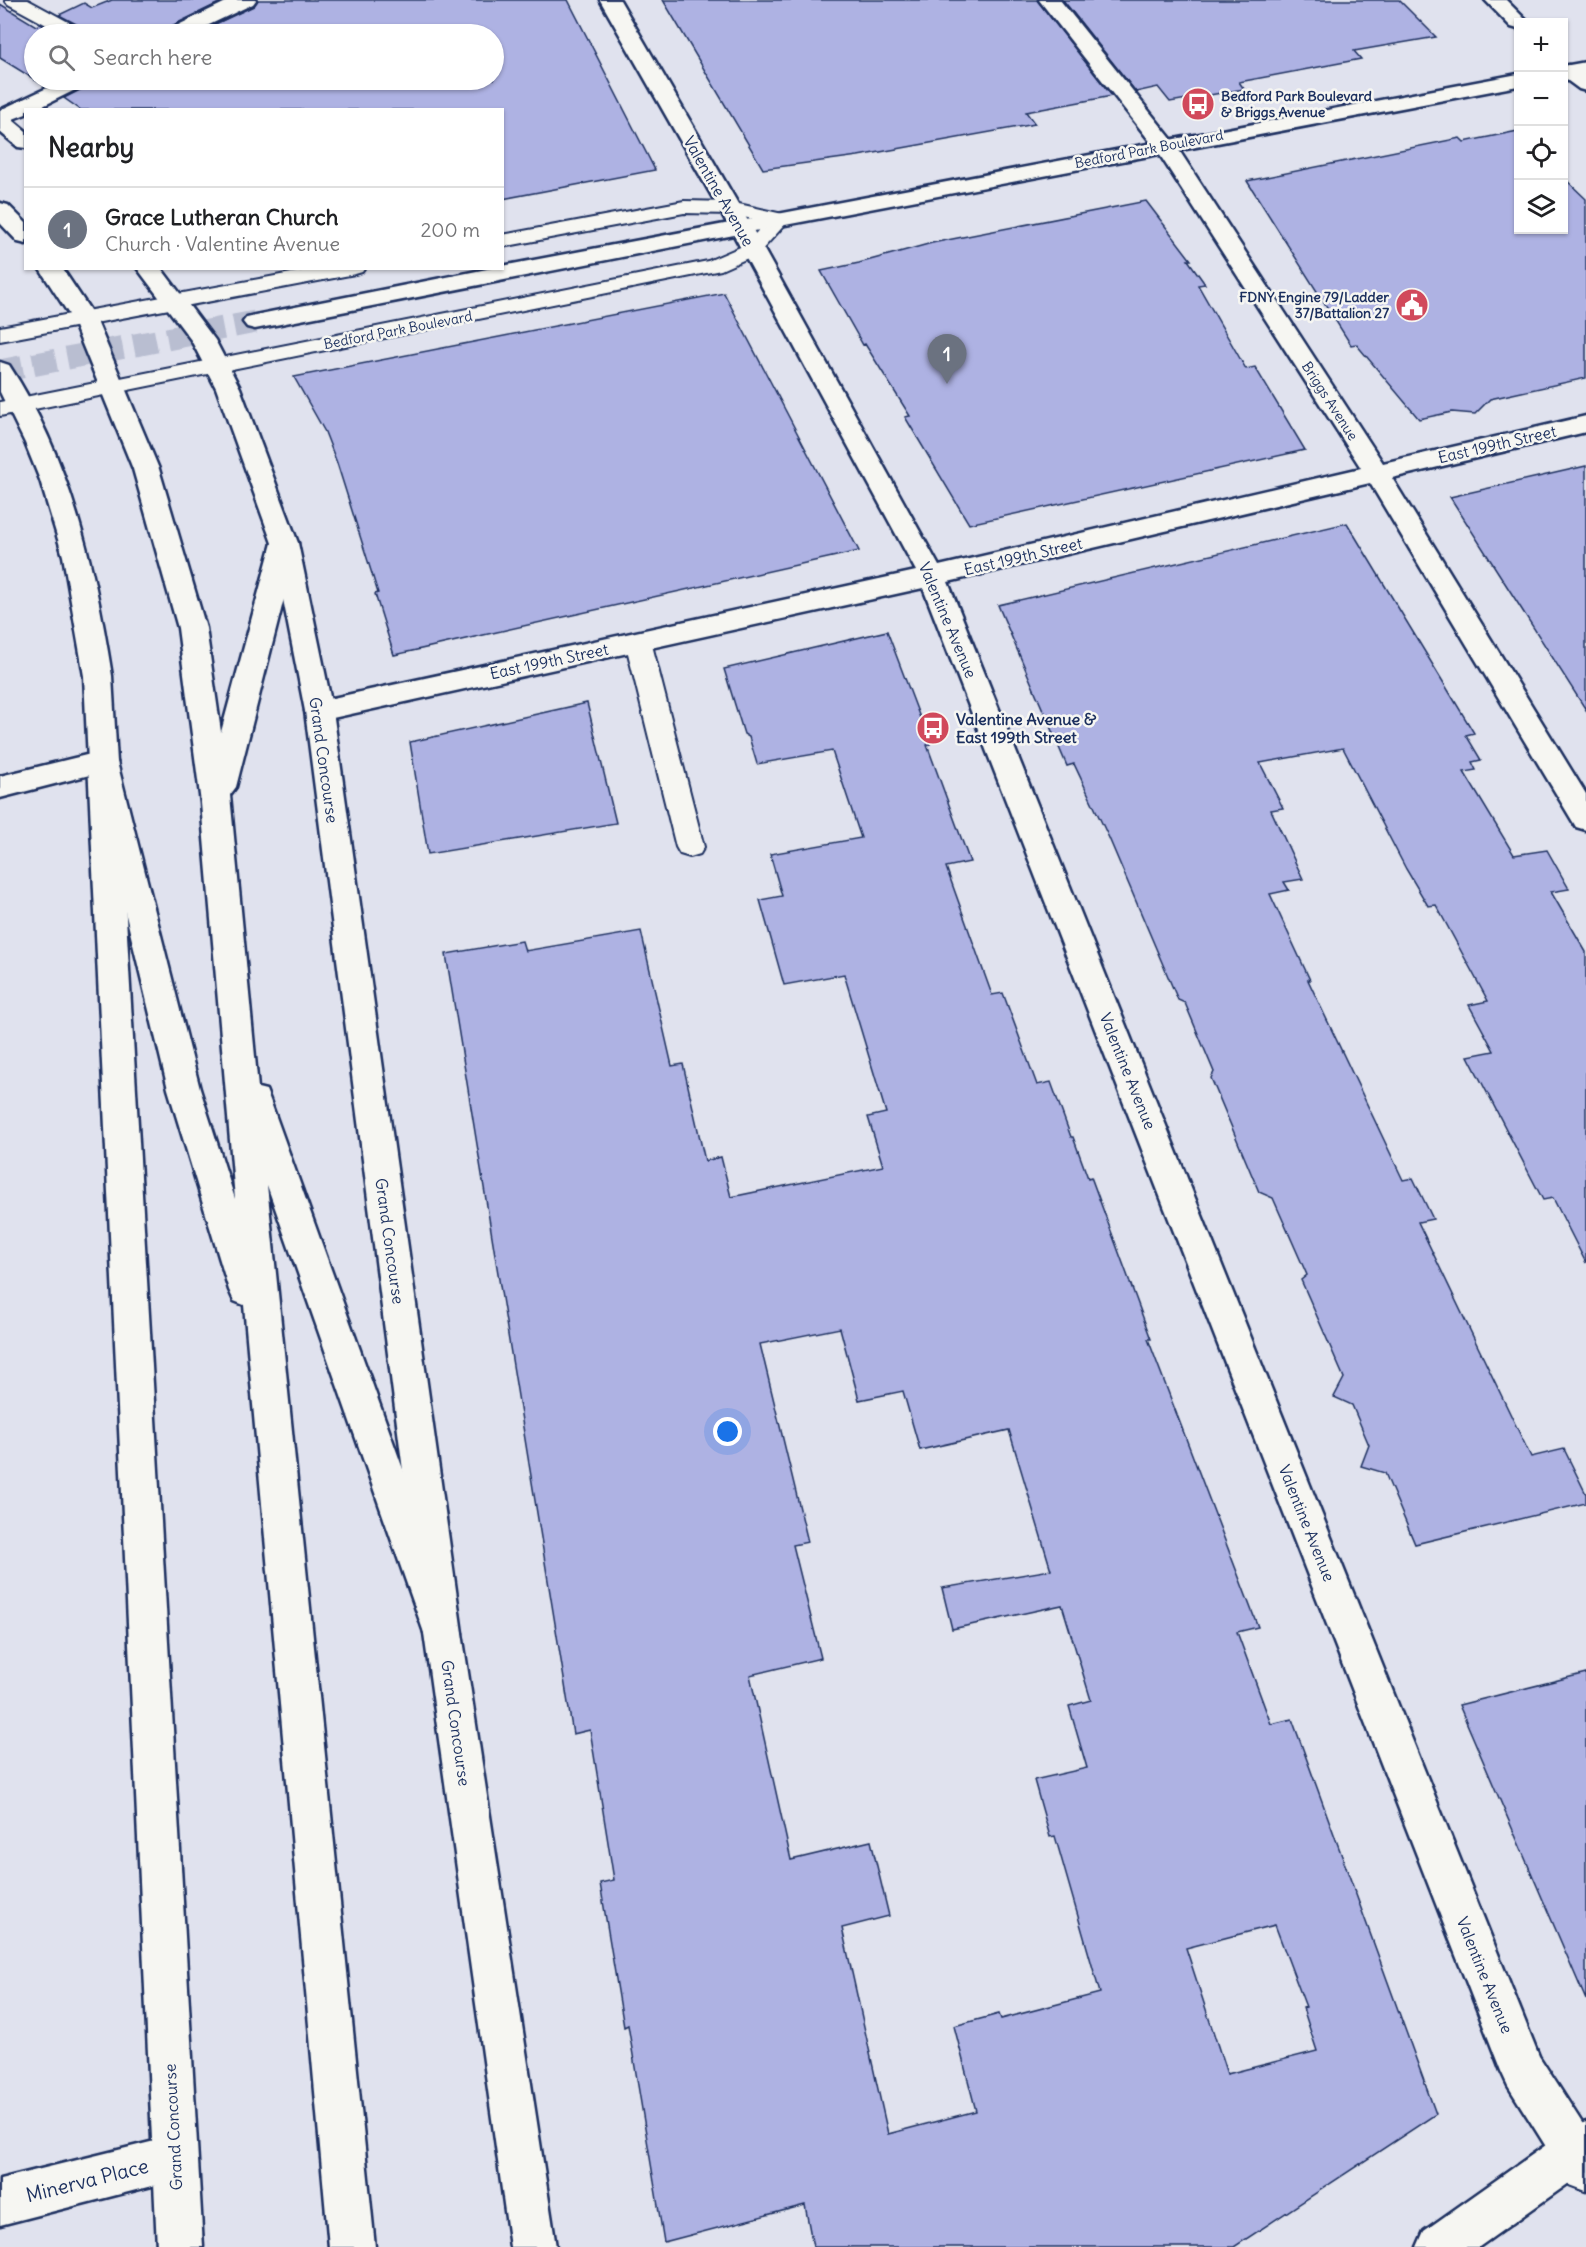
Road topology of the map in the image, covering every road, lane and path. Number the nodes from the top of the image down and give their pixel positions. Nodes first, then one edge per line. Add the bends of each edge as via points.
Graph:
1 (12, 0) edge
2 (246, 0) edge
3 (610, 0) edge
4 (1049, 0) edge
5 (1495, 0) edge
6 (0, 4) edge
7 (1514, 19) edge
8 (57, 24) edge
9 (196, 24) edge
10 (1570, 69) edge
11 (1514, 81) edge
12 (1586, 86) edge
13 (59, 90) edge
14 (0, 119) edge
15 (24, 140) edge
16 (1166, 146) junction
17 (0, 210) edge
18 (741, 228) junction
19 (24, 235) edge
20 (504, 241) edge
21 (51, 270) edge
22 (150, 270) edge
23 (344, 270) edge
24 (175, 302) junction
25 (84, 319) junction
26 (255, 322) tunnel mouth
27 (0, 334) edge
28 (219, 366) junction
29 (0, 370) edge
30 (114, 387) junction
31 (11, 407) edge
32 (1586, 424) edge
33 (1376, 472) junction
34 (285, 543) junction
35 (932, 577) junction
36 (638, 641) junction
37 (319, 711) junction
38 (104, 762) junction
39 (0, 787) edge
40 (216, 803) junction
41 (1586, 819) edge
42 (690, 847) dead end
43 (238, 1053) junction
44 (266, 1356) junction
45 (443, 1633) junction
46 (1582, 2156) edge
47 (175, 2158) junction
48 (0, 2202) edge
49 (180, 2247) edge
50 (352, 2247) edge
51 (533, 2247) edge
52 (1440, 2247) edge

1 - 6 lane
1 - 8 lane
2 - 9 street
3 - 18 street, Valentine Avenue
4 - 16 street, Briggs Avenue
5 - 7 street
10 - 12 street
11 - 16 street, Bedford Park Boulevard
13 - 14 street
14 - 15 street
16 - 18 street, Bedford Park Boulevard
16 - 33 street, Briggs Avenue
17 - 19 street
18 - 20 lane, Bedford Park Boulevard via 684,207
18 - 26 street, Bedford Park Boulevard
18 - 28 lane, Bedford Park Boulevard via 714,266
18 - 35 street, Valentine Avenue
21 - 25 street
22 - 24 street, Grand Concourse
23 - 24 lane
24 - 25 lane
24 - 28 street, Grand Concourse
25 - 27 lane
25 - 30 street
28 - 30 lane, Bedford Park Boulevard
28 - 34 street, Grand Concourse
29 - 31 street, Grand Concourse
30 - 31 lane, Bedford Park Boulevard
30 - 40 street via 146,469 192,628
31 - 38 street, Grand Concourse via 61,498 77,553 98,676
32 - 33 street, East 199th Street
33 - 35 street, East 199th Street
33 - 41 street, Briggs Avenue
34 - 37 street, Grand Concourse
34 - 40 street
35 - 36 street, East 199th Street
35 - 46 street, Valentine Avenue via 1524,2071
36 - 37 street, East 199th Street
36 - 42 lane
37 - 45 street, Grand Concourse
38 - 39 street
38 - 44 street via 184,1089
38 - 47 street, Grand Concourse
40 - 43 street
43 - 44 street
43 - 45 street
44 - 50 street
45 - 51 street, Grand Concourse
46 - 52 street
47 - 48 street, Minerva Place
47 - 49 street, Grand Concourse

